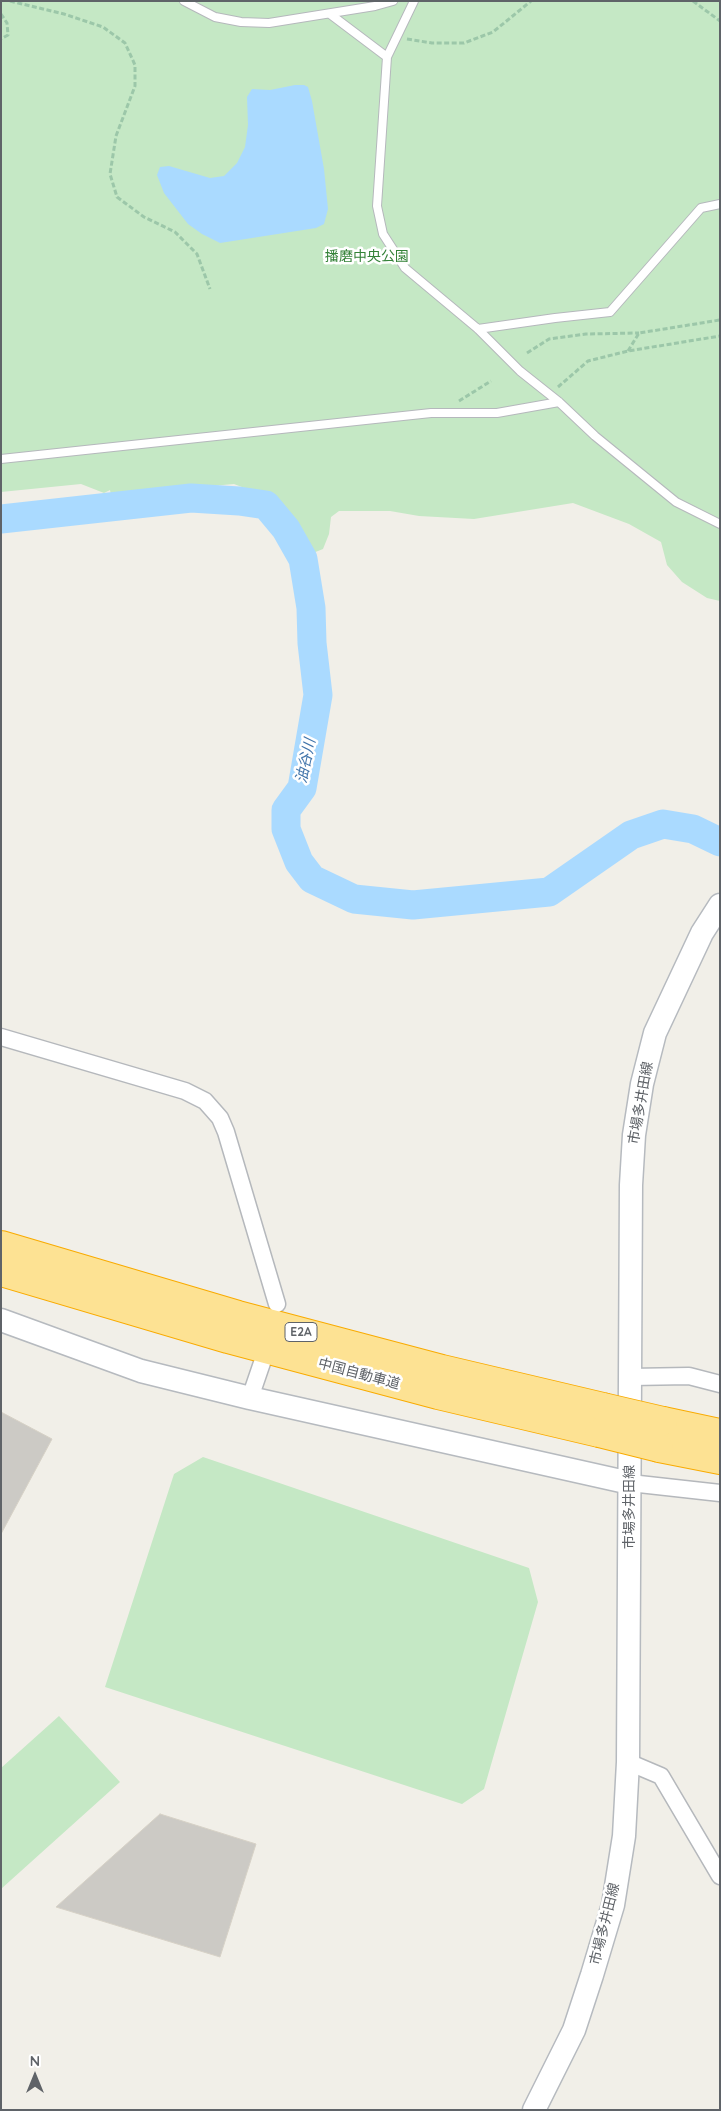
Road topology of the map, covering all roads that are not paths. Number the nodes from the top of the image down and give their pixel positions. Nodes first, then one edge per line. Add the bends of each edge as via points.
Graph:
1 (184, 1) edge
2 (393, 1) edge
3 (414, 1) edge
4 (330, 14) junction
5 (388, 57) junction
6 (720, 204) edge
7 (478, 329) junction
8 (559, 402) junction
9 (1, 459) edge
10 (720, 524) edge
11 (720, 905) edge
12 (1, 1037) edge
13 (1, 1245) edge
14 (1, 1272) edge
15 (277, 1304) dead end
16 (1, 1320) edge
17 (264, 1357) dead end
18 (631, 1377) junction
19 (720, 1384) edge
20 (250, 1398) junction
21 (720, 1433) edge
22 (720, 1460) edge
23 (630, 1483) junction
24 (720, 1493) edge
25 (628, 1762) junction
26 (720, 1876) edge
27 (534, 2110) edge

1 - 4 lane via 215,16 241,22 269,23
2 - 4 lane
3 - 5 lane
4 - 5 lane
5 - 7 lane via 377,206 383,234 405,268
6 - 7 lane via 701,208 610,312
7 - 8 lane via 520,371
8 - 9 lane via 497,413 431,413
8 - 10 lane via 676,502
11 - 18 main road, 市場多井田線 via 702,934 659,1025 642,1084 631,1185
12 - 15 street via 138,1076 205,1101 220,1118 226,1132
13 - 21 highway, 中国自動車道 / E2A, bridge via 238,1315 442,1369
14 - 22 highway, 中国自動車道 / E2A, bridge via 228,1339 438,1395
16 - 20 main road via 141,1371
17 - 20 street
18 - 19 street via 689,1376
18 - 23 main road, 市場多井田線
20 - 23 main road
23 - 24 street
23 - 25 main road, 市場多井田線
25 - 26 street via 662,1776
25 - 27 main road, 市場多井田線 via 624,1836 613,1905 574,2030

